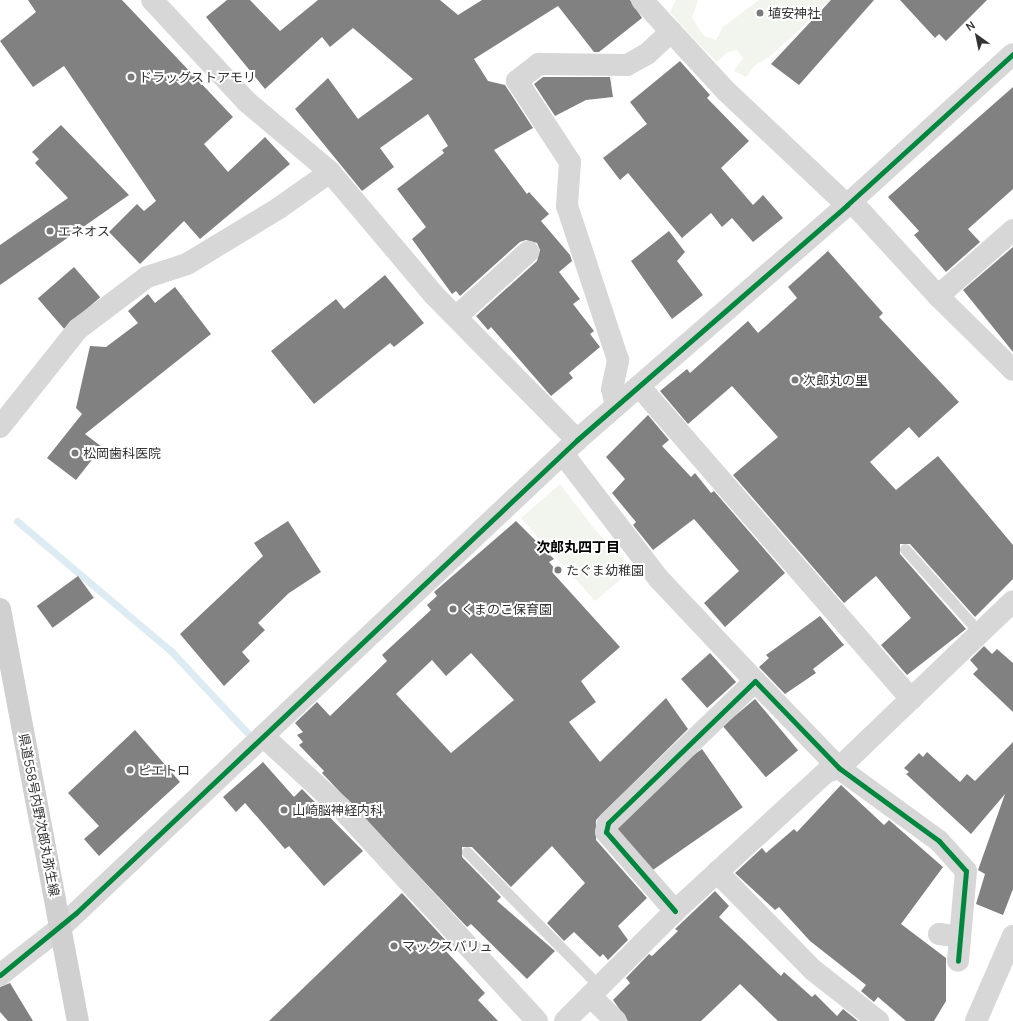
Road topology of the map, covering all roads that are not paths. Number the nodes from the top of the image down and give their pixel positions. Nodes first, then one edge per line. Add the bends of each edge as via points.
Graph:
1 (152, 0) edge
2 (642, 0) edge
3 (671, 32) junction
4 (1013, 54) edge
5 (330, 172) junction
6 (849, 203) junction
7 (1013, 230) edge
8 (528, 252) dead end
9 (938, 296) junction
10 (456, 316) junction
11 (1013, 370) edge
12 (638, 386) junction
13 (616, 406) junction
14 (0, 427) edge
15 (570, 447) junction
16 (905, 549) dead end
17 (1013, 601) edge
18 (0, 609) edge
19 (979, 632) junction
20 (755, 681) junction
21 (911, 699) junction
22 (256, 742) junction
23 (839, 768) junction
24 (467, 852) dead end
25 (717, 872) junction
26 (675, 911) junction
27 (60, 928) junction
28 (1013, 936) edge
29 (958, 961) dead end
30 (0, 975) edge
31 (595, 991) junction
32 (78, 1021) edge
33 (537, 1021) edge
34 (565, 1021) edge
35 (616, 1021) edge
36 (878, 1021) edge
37 (976, 1021) edge

1 - 5 street via 247,102
2 - 3 street
3 - 6 street via 727,92
3 - 13 street via 647,54 627,65 539,64 517,81 570,162 567,206 618,360 612,389
4 - 6 street
5 - 10 street
5 - 14 street via 279,208 187,264 148,278 78,329
6 - 9 street
6 - 12 street
7 - 9 street
8 - 10 street
9 - 11 street
10 - 15 street
12 - 13 street
12 - 21 street
13 - 15 street
15 - 20 street via 659,579
15 - 22 street
16 - 19 lane
17 - 19 street
18 - 27 main road, 県道558号内野次郎丸弥生線
19 - 21 street
20 - 23 street
20 - 26 street via 608,823 606,832
21 - 23 street
22 - 27 street
22 - 33 street via 341,808
23 - 25 street via 826,772
23 - 29 street via 939,841 966,872 949,935
24 - 31 lane
25 - 26 street
25 - 36 street via 813,970
26 - 31 street
27 - 30 street
27 - 32 main road, 県道558号内野次郎丸弥生線
28 - 37 street
31 - 34 street
31 - 35 street

